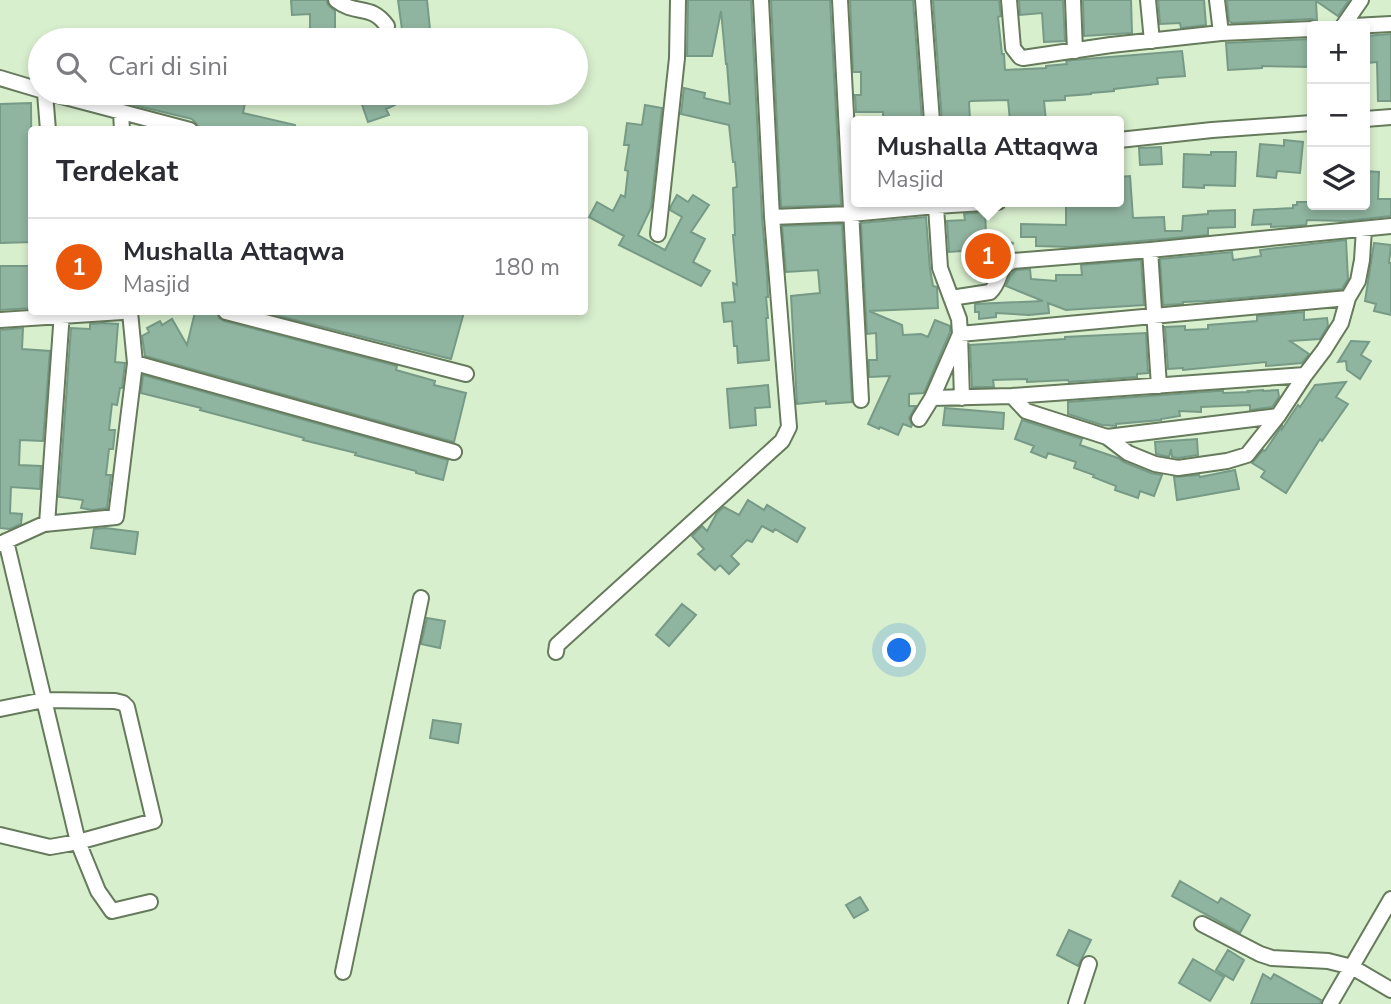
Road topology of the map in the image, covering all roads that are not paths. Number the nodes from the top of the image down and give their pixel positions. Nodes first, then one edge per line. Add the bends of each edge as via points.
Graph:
1 (337, 0) edge
2 (678, 0) edge
3 (761, 0) edge
4 (840, 0) edge
5 (923, 0) edge
6 (1009, 0) edge
7 (1073, 0) edge
8 (1148, 0) edge
9 (1217, 0) edge
10 (1361, 0) edge
11 (1346, 21) edge
12 (1391, 24) edge
13 (1370, 25) edge
14 (387, 26) dead end
15 (1307, 29) edge
16 (1222, 33) junction
17 (1152, 41) junction
18 (1074, 51) junction
19 (0, 78) edge
20 (28, 86) edge
21 (47, 105) edge
22 (94, 105) edge
23 (121, 112) junction
24 (932, 116) edge
25 (1391, 117) edge
26 (1370, 119) edge
27 (1307, 123) edge
28 (48, 126) edge
29 (122, 126) edge
30 (175, 126) edge
31 (1124, 139) edge
32 (910, 207) edge
33 (936, 207) edge
34 (851, 214) junction
35 (772, 217) junction
36 (1391, 226) edge
37 (1364, 229) junction
38 (658, 234) dead end
39 (1150, 250) junction
40 (951, 298) junction
41 (1348, 298) junction
42 (44, 315) edge
43 (62, 315) edge
44 (131, 315) edge
45 (242, 315) edge
46 (1154, 316) junction
47 (0, 320) edge
48 (960, 334) junction
49 (135, 363) junction
50 (466, 374) dead end
51 (1305, 375) junction
52 (1158, 386) junction
53 (1012, 396) junction
54 (932, 398) junction
55 (962, 398) junction
56 (861, 400) dead end
57 (1278, 416) junction
58 (919, 419) dead end
59 (1107, 437) junction
60 (454, 452) dead end
61 (47, 524) junction
62 (3, 542) edge
63 (421, 598) dead end
64 (556, 652) dead end
65 (44, 700) junction
66 (0, 709) edge
67 (0, 835) edge
68 (78, 842) junction
69 (1391, 900) edge
70 (150, 902) dead end
71 (1202, 924) dead end
72 (1089, 964) dead end
73 (1352, 967) junction
74 (343, 972) dead end
75 (1391, 990) edge
76 (1076, 1004) edge
77 (1330, 1004) edge

1 - 14 street via 370,11
2 - 38 street via 677,58
3 - 35 street
4 - 34 street
5 - 24 street
6 - 18 street via 1013,48 1020,57
7 - 18 street
8 - 17 street
9 - 16 street
10 - 11 street
12 - 13 street
15 - 16 street
16 - 17 street
17 - 18 street
19 - 20 street
21 - 28 street
22 - 23 street
23 - 29 street
23 - 30 street
25 - 26 street
27 - 31 street
32 - 34 street
33 - 40 street via 940,268
34 - 35 street
34 - 56 street
35 - 64 street via 786,434 557,645
36 - 37 street
37 - 39 street
37 - 41 street via 1358,281
39 - 40 street via 1013,261 1005,265 990,292
39 - 46 street
40 - 48 street
41 - 46 street
41 - 51 street via 1341,323
42 - 47 street
43 - 61 street
44 - 49 street
45 - 50 street
46 - 48 street
46 - 52 street
48 - 54 street
48 - 55 street
49 - 60 street
49 - 61 street via 116,517
51 - 52 street
51 - 57 street
52 - 53 street
53 - 55 street
53 - 59 street via 1026,411
54 - 55 street
54 - 58 street
57 - 59 street
57 - 59 street via 1247,455 1178,468 1128,453
61 - 62 street
62 - 65 street
63 - 74 street
65 - 66 street
65 - 68 street
65 - 68 street via 115,701 127,707 153,821
67 - 68 street via 50,847
68 - 70 street via 111,911
69 - 73 street
71 - 73 street via 1260,954
72 - 76 street
73 - 75 street
73 - 77 street

